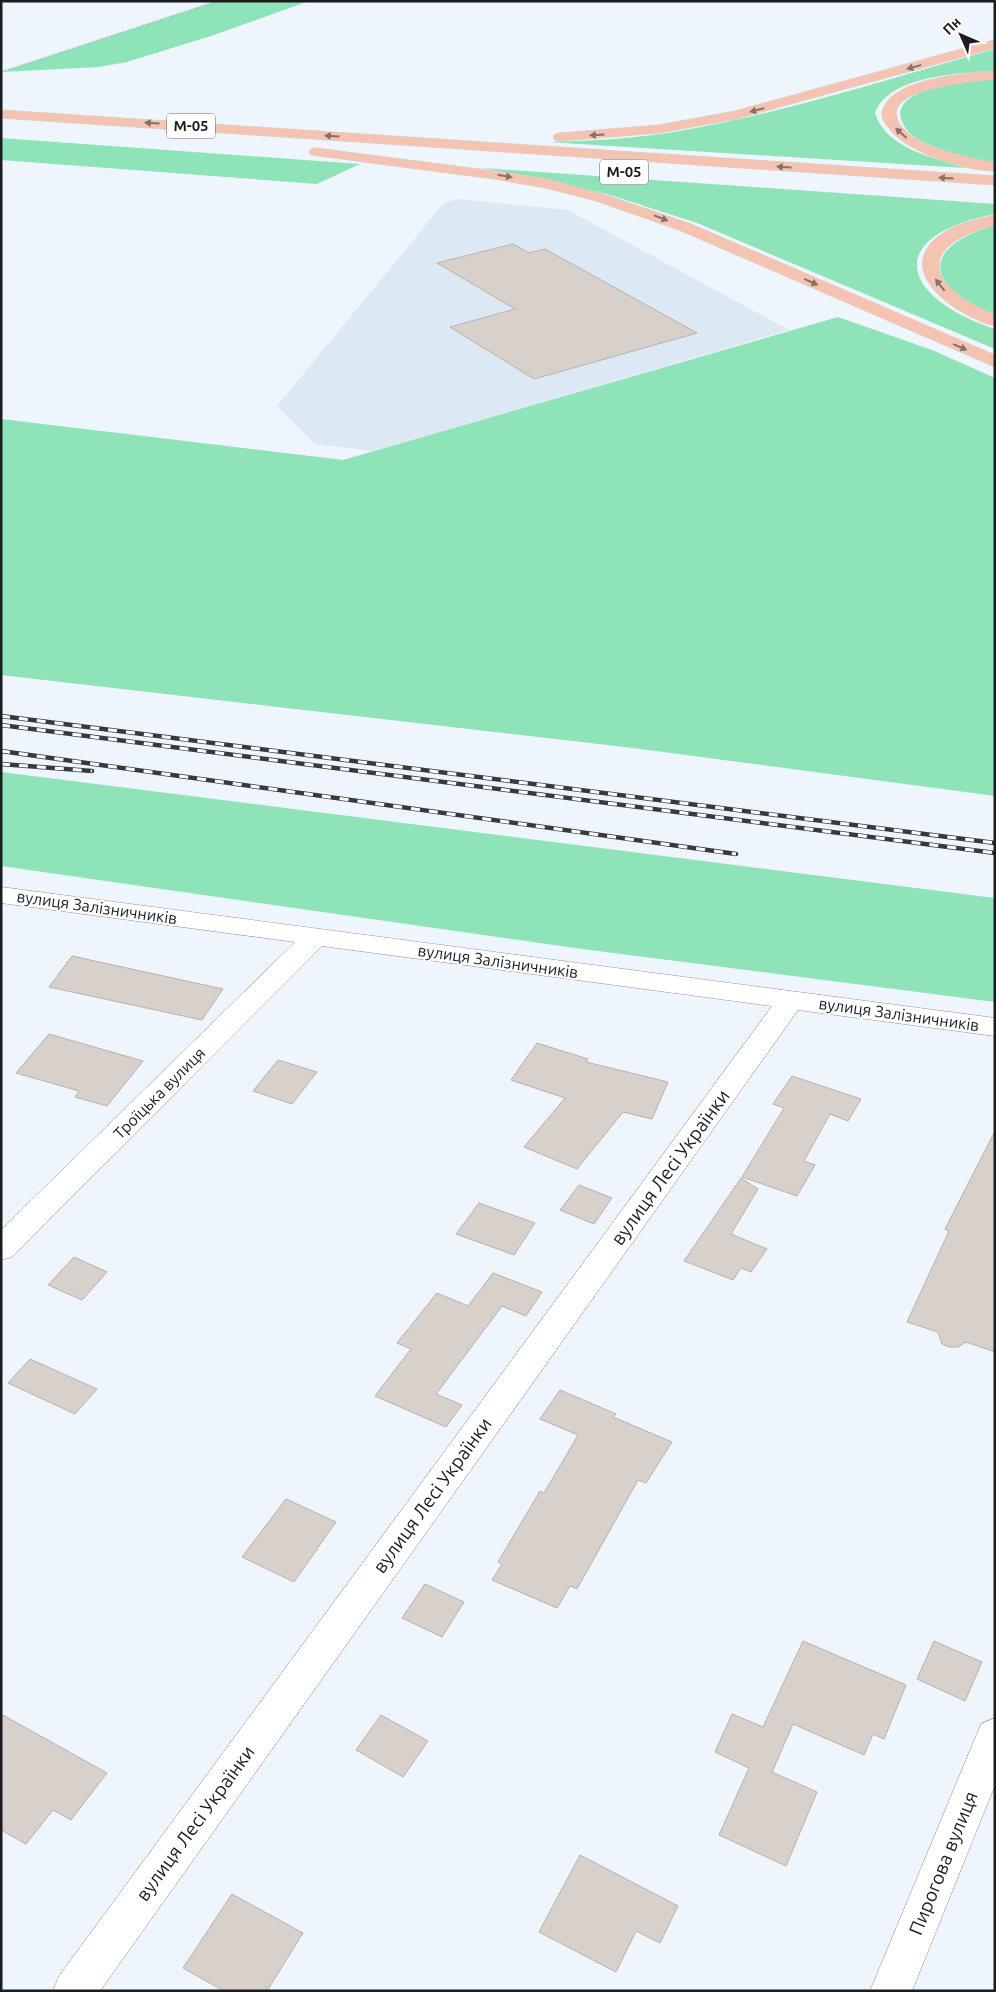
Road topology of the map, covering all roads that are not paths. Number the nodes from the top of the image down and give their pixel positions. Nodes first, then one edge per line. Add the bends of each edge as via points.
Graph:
1 (995, 44) edge
2 (995, 75) edge
3 (1, 114) edge
4 (380, 140) junction
5 (519, 165) dead end
6 (995, 168) edge
7 (995, 181) edge
8 (948, 193) dead end
9 (995, 196) edge
10 (995, 220) edge
11 (995, 321) edge
12 (995, 362) edge
13 (1, 894) edge
14 (316, 936) junction
15 (791, 1000) junction
16 (995, 1027) edge
17 (1, 1249) edge
18 (995, 1736) edge
19 (74, 1991) edge
20 (891, 1991) edge

1 -> 4 highway via 736,115 667,128 546,138
6 -> 2 highway via 949,157 913,143 894,126 889,116 891,106 914,90 951,80
4 -> 3 highway, М-05
7 -> 4 highway, М-05
5 -> 12 highway via 300,150 494,175 601,198 685,228
8 - 9 highway
11 -> 10 highway via 965,307 945,292 932,275 930,262 936,248 951,236
13 - 14 street, вулиця Залізничників
14 - 15 street, вулиця Залізничників
14 - 17 street, Троїцька вулиця
15 - 16 street, вулиця Залізничників
15 - 19 street, вулиця Лесі Українки
18 - 20 street, Пирогова вулиця

